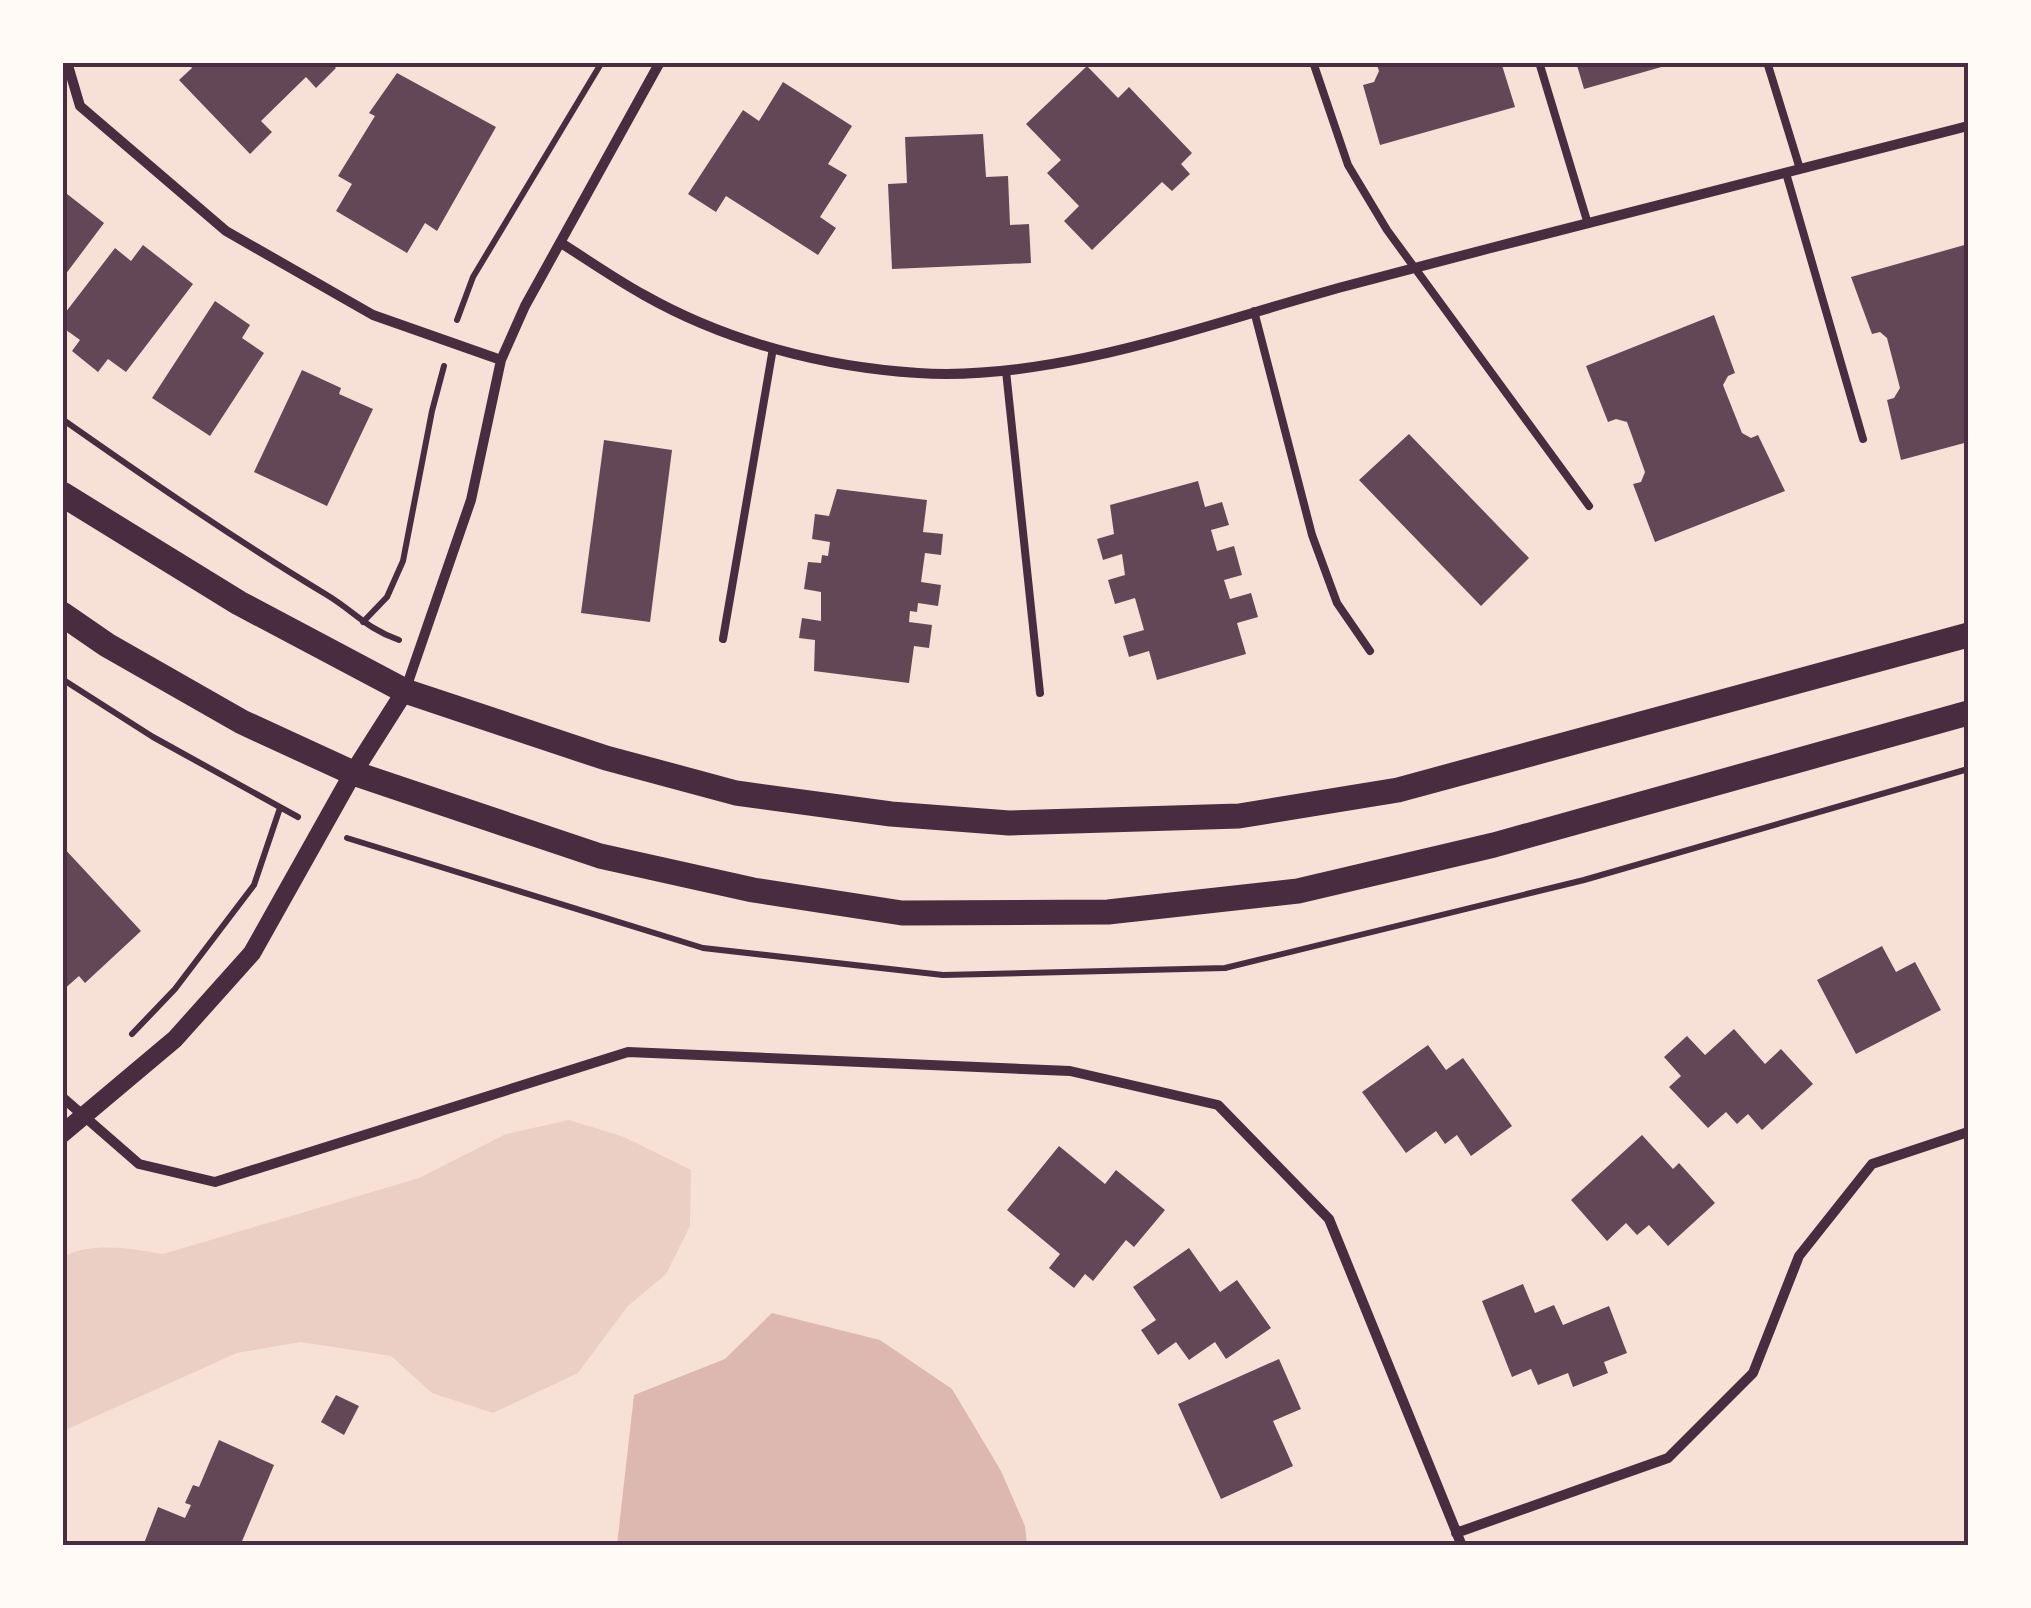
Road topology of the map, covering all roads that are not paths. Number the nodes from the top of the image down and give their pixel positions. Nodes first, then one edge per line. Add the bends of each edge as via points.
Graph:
1 (68, 62) edge
2 (660, 62) edge
3 (1312, 62) edge
4 (1540, 62) edge
5 (1767, 62) edge
6 (1968, 126) edge
7 (1800, 169) junction
8 (1786, 173) junction
9 (1588, 224) junction
10 (561, 242) junction
11 (1416, 268) junction
12 (1254, 311) junction
13 (773, 348) junction
14 (501, 360) junction
15 (1006, 370) junction
16 (1862, 439) dead end
17 (62, 494) edge
18 (1590, 506) dead end
19 (62, 614) edge
20 (1968, 635) edge
21 (723, 638) dead end
22 (1370, 651) dead end
23 (404, 691) junction
24 (1040, 693) dead end
25 (1968, 713) edge
26 (353, 773) junction
27 (62, 1097) edge
28 (82, 1118) junction
29 (1968, 1132) edge
30 (62, 1134) edge
31 (1456, 1533) junction
32 (1462, 1546) edge

1 - 14 street via 80,106 226,230 373,315
2 - 10 street
3 - 11 lane via 1348,165
4 - 9 lane
5 - 7 lane
6 - 7 street
7 - 8 street
8 - 9 street
8 - 16 lane
9 - 11 street
10 - 13 street via 645,296
10 - 14 street
11 - 12 street
11 - 18 lane
12 - 15 street via 1112,350
12 - 22 lane via 1312,534 1337,603
13 - 15 street via 868,369
13 - 21 lane
14 - 23 street via 471,500
15 - 24 lane
17 - 23 main road via 238,603
19 - 26 main road via 242,722
20 - 23 main road via 1398,790 1220,817 1009,823 736,794
23 - 26 street
25 - 26 main road via 1512,840 1334,882 1108,912 902,913 753,890 600,856
26 - 28 street via 252,952 175,1039
27 - 28 street
28 - 30 street
28 - 31 street via 139,1164 214,1182 628,1052 1070,1071 1218,1105 1328,1220
29 - 31 street via 1872,1164 1799,1256 1753,1373 1668,1458
31 - 32 street

